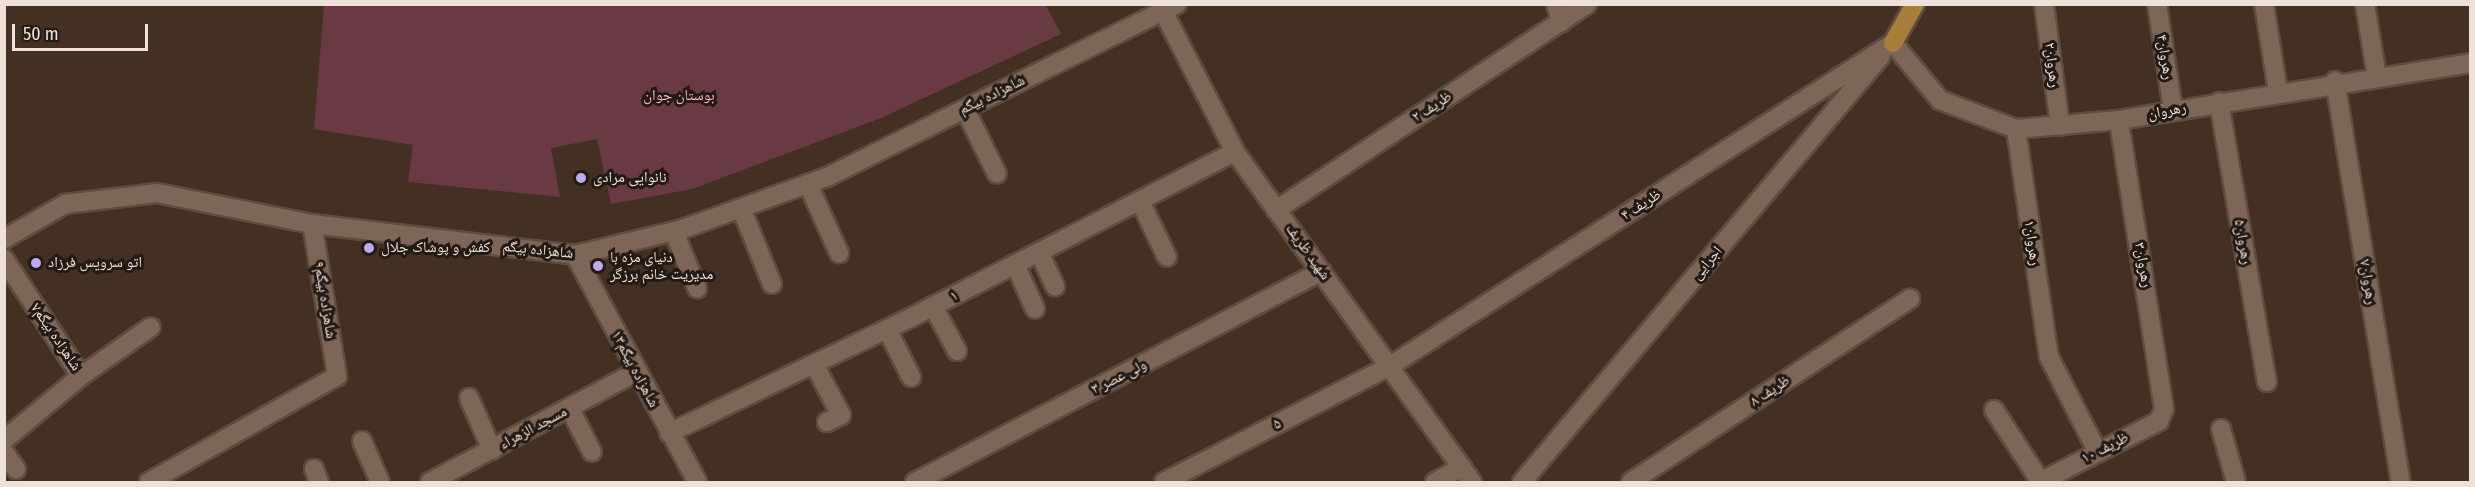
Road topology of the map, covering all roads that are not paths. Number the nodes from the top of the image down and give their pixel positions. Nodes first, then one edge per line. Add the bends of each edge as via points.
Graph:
1 (1587, 4) edge
2 (1906, 4) edge
3 (1914, 4) edge
4 (1923, 4) edge
5 (2044, 4) edge
6 (2157, 4) edge
7 (2264, 4) edge
8 (2365, 4) edge
9 (1170, 8) edge
10 (1558, 13) edge
11 (1893, 43) junction
12 (2470, 63) edge
13 (2377, 77) junction
14 (2335, 81) junction
15 (2278, 91) junction
16 (2219, 102) junction
17 (965, 109) junction
18 (2173, 110) junction
19 (2119, 120) junction
20 (2060, 126) junction
21 (2016, 129) junction
22 (1235, 152) junction
23 (997, 174) dead end
24 (808, 184) junction
25 (1140, 201) junction
26 (741, 208) junction
27 (1276, 210) junction
28 (312, 224) junction
29 (674, 232) junction
30 (4, 240) edge
31 (1039, 252) junction
32 (839, 253) dead end
33 (575, 255) junction
34 (1167, 257) dead end
35 (4, 259) edge
36 (1015, 264) junction
37 (1322, 271) junction
38 (772, 284) dead end
39 (1055, 286) dead end
40 (697, 288) dead end
41 (1910, 299) dead end
42 (933, 306) junction
43 (1035, 309) dead end
44 (151, 327) dead end
45 (887, 329) junction
46 (957, 351) dead end
47 (814, 363) junction
48 (1390, 366) junction
49 (636, 372) junction
50 (81, 376) junction
51 (911, 378) dead end
52 (2267, 382) dead end
53 (469, 398) dead end
54 (570, 409) junction
55 (2164, 409) joint
56 (1994, 410) dead end
57 (826, 422) dead end
58 (2221, 429) dead end
59 (669, 433) junction
60 (4, 440) edge
61 (362, 441) dead end
62 (492, 450) junction
63 (2097, 451) junction
64 (4, 452) edge
65 (592, 452) dead end
66 (1462, 466) junction
67 (15, 469) dead end
68 (2041, 482) edge
69 (149, 483) edge
70 (380, 483) edge
71 (430, 483) edge
72 (697, 483) edge
73 (915, 483) edge
74 (1164, 483) edge
75 (1435, 483) edge
76 (1472, 483) edge
77 (1522, 483) edge
78 (1631, 483) edge
79 (2236, 483) edge
80 (2401, 483) edge

1 - 10 street, ظریف ۲
2 - 11 street
3 - 11 main road
4 - 11 street, اجرایی
5 - 20 street, رهروان۲
6 - 18 street, رهروان۴
7 - 15 street
8 - 13 street
9 - 17 street, شاهزاده بیگم
9 - 22 street, شهید ظریف
10 - 27 street, ظریف ۲
11 - 21 street, رهروان via 1940,100
11 - 48 street, ظریف ۴
11 - 77 street, اجرایی
12 - 13 street, رهروان
13 - 14 street, رهروان
14 - 15 street, رهروان
14 - 80 street, رهروان۷
15 - 16 street, رهروان
16 - 18 street, رهروان
16 - 52 street, رهروان۵
17 - 23 street
17 - 24 street, شاهزاده بیگم
18 - 19 street, رهروان
19 - 20 street, رهروان
19 - 55 street, رهروان۳
20 - 21 street, رهروان
21 - 63 street, رهروان۱ via 2049,357
22 - 25 street, ۱
22 - 27 street, شهید ظریف
24 - 26 street, شاهزاده بیگم
24 - 32 street
25 - 31 street, ۱
25 - 34 street
26 - 29 street, شاهزاده بیگم
26 - 38 street
27 - 37 street, شهید ظریف
28 - 30 street, شاهزاده بیگم via 157,193 65,204
28 - 33 street, شاهزاده بیگم
28 - 69 street, شاهزاده بیگم۹ via 337,376
29 - 33 street, شاهزاده بیگم
29 - 40 street
31 - 36 street, ۱
31 - 39 street
33 - 49 street, شاهزاده بیگم۱۳
35 - 50 street, شاهزاده بیگم۷
36 - 42 street, ۱
36 - 43 street
37 - 48 street, شهید ظریف
37 - 73 street, ولی عصر ۳
41 - 78 street, ظریف ۸
42 - 45 street, ۱
42 - 46 street
44 - 50 street, شاهزاده بیگم۷
45 - 47 street, ۱
45 - 51 street
47 - 57 street via 841,415
47 - 59 street, ۱
48 - 66 street, شهید ظریف
48 - 74 street, ۵
49 - 54 street, مسجد الزهراء
49 - 59 street, شاهزاده بیگم۱۳
50 - 60 street
53 - 62 street
54 - 62 street, مسجد الزهراء
54 - 65 street
55 - 63 street, ظریف ۱۰ via 2159,421
56 - 68 street
58 - 79 street
59 - 72 street, شاهزاده بیگم۱۳
61 - 70 street
62 - 71 street, مسجد الزهراء
63 - 68 street, ظریف ۱۰
64 - 67 street
66 - 75 street
66 - 76 street, شهید ظریف

